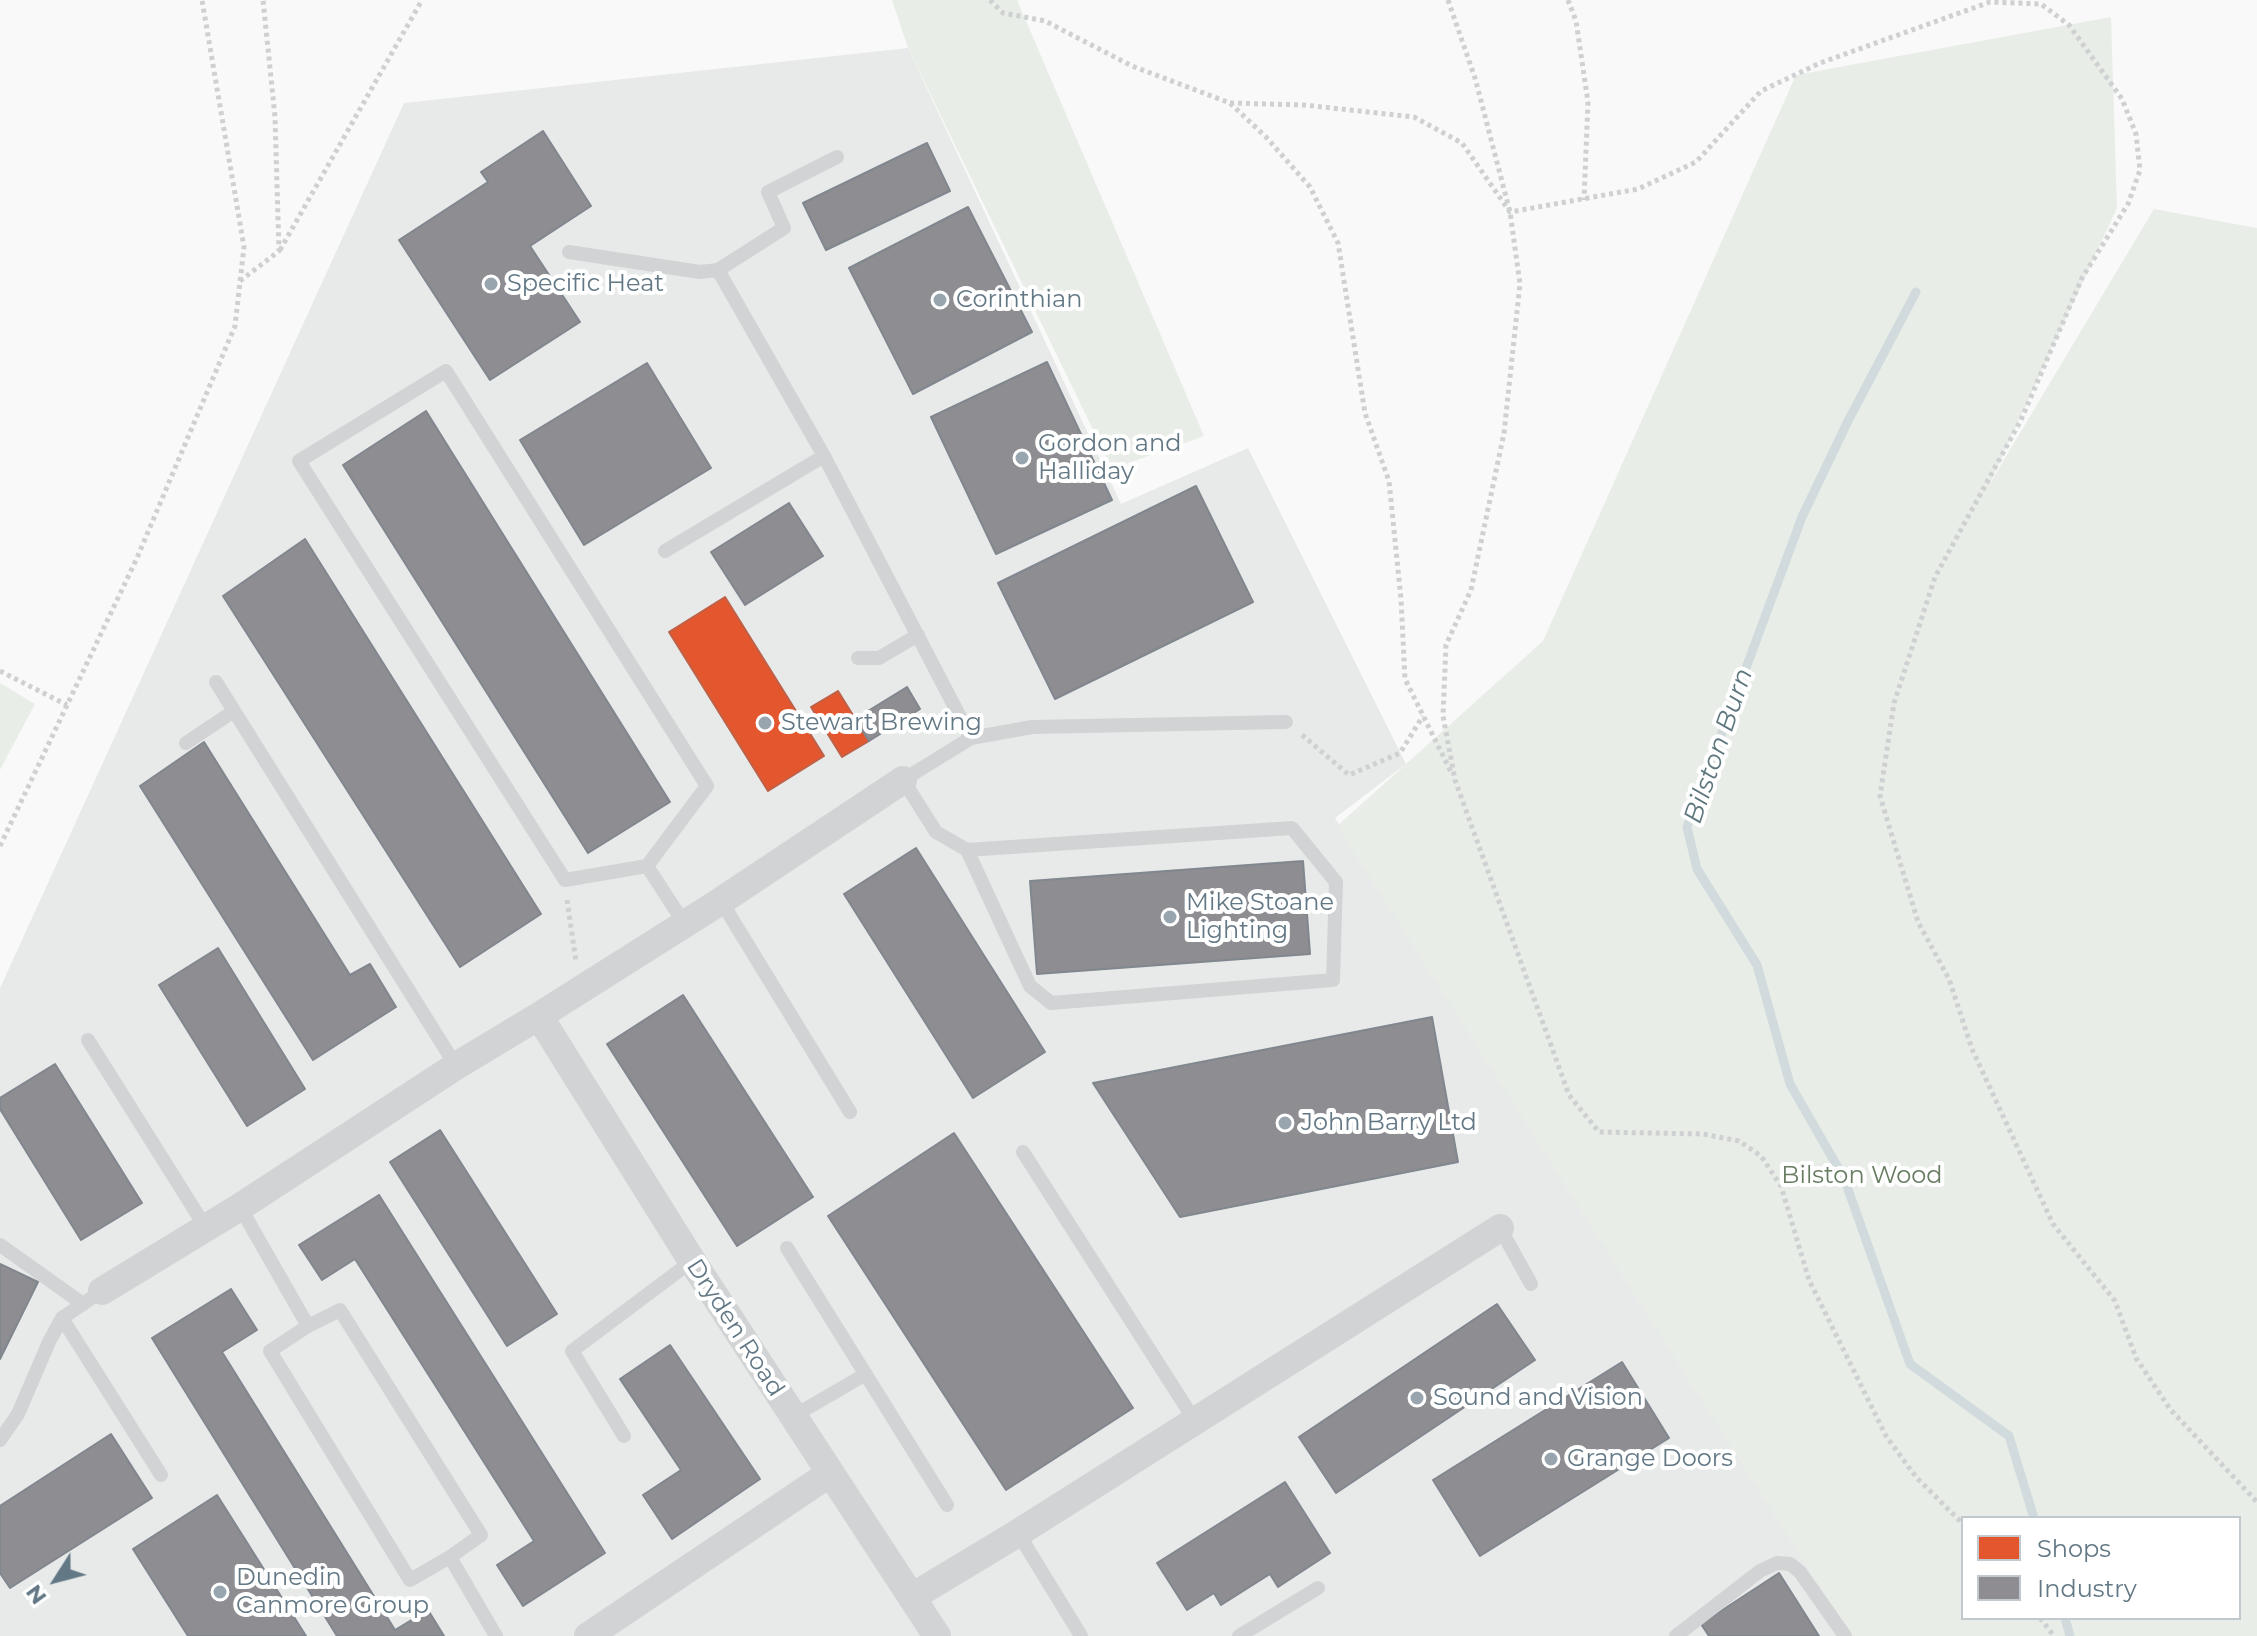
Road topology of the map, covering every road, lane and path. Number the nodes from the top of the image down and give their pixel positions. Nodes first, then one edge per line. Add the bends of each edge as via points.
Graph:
1 (202, 0) edge
2 (263, 0) edge
3 (422, 0) edge
4 (990, 0) edge
5 (1448, 0) edge
6 (1568, 0) edge
7 (1987, 1) edge
8 (1230, 103) junction
9 (837, 157) dead end
10 (1584, 200) junction
11 (1510, 212) junction
12 (279, 251) junction
13 (569, 252) dead end
14 (718, 270) junction
15 (240, 281) junction
16 (824, 456) junction
17 (665, 551) dead end
18 (918, 635) junction
19 (858, 658) dead end
20 (0, 671) edge
21 (216, 682) dead end
22 (67, 705) junction
23 (234, 711) junction
24 (1423, 716) junction
25 (1286, 722) joint
26 (971, 738) junction
27 (186, 743) dead end
28 (903, 780) junction
29 (1455, 780) junction
30 (0, 846) edge
31 (967, 850) junction
32 (647, 866) junction
33 (565, 880) junction
34 (721, 901) junction
35 (684, 923) junction
36 (580, 990) junction
37 (539, 1016) junction
38 (88, 1040) dead end
39 (456, 1066) junction
40 (850, 1112) dead end
41 (1023, 1152) dead end
42 (240, 1207) junction
43 (206, 1228) junction
44 (1500, 1228) joint
45 (0, 1245) edge
46 (787, 1248) dead end
47 (692, 1261) junction
48 (1531, 1284) dead end
49 (92, 1298) junction
50 (62, 1318) junction
51 (308, 1326) junction
52 (866, 1374) junction
53 (792, 1417) junction
54 (1195, 1421) junction
55 (624, 1436) dead end
56 (0, 1440) edge
57 (829, 1474) junction
58 (161, 1475) dead end
59 (2257, 1502) edge
60 (947, 1505) dead end
61 (1961, 1522) edge
62 (1018, 1533) junction
63 (450, 1557) junction
64 (1318, 1588) dead end
65 (912, 1597) junction
66 (2042, 1620) edge
67 (496, 1636) edge
68 (588, 1636) edge
69 (937, 1636) edge
70 (1081, 1636) edge
71 (1239, 1636) edge
72 (1676, 1636) edge
73 (1845, 1636) edge
74 (2054, 1636) edge

1 - 15 path via 244,247
2 - 12 path via 275,117
3 - 12 path
4 - 8 path via 1003,13 1045,21 1132,66
5 - 11 path via 1475,78
6 - 10 path via 1588,102
7 - 10 path via 1820,63 1761,91 1696,162 1638,189
7 - 59 path via 2041,4 2069,25 2122,99 2136,134 2140,170 2128,204 2082,278 2021,420 1935,577 1894,703 1880,796 1918,922 1949,979 1972,1049 2053,1224 2115,1301 2136,1358 2170,1409
8 - 11 path via 1414,117 1462,143
8 - 24 path via 1310,187 1338,243 1365,413 1389,481 1405,679
9 - 14 lane via 768,192 784,228
10 - 11 path
11 - 29 path via 1520,284 1504,433 1471,590 1446,645 1443,716
12 - 15 path
13 - 14 lane via 700,272
14 - 16 lane
15 - 22 path via 235,326 137,558
16 - 17 lane
16 - 18 lane
18 - 19 lane via 879,658
18 - 26 lane
20 - 22 path
21 - 23 lane
22 - 30 path
23 - 27 lane
23 - 39 lane
24 - 25 path via 1400,753 1349,775
24 - 29 path
25 - 26 lane via 1032,727
26 - 28 lane
28 - 31 lane via 936,832
28 - 34 street
29 - 61 path via 1569,1095 1599,1132 1703,1134 1739,1141 1761,1156 1781,1186 1809,1280 1886,1436 1916,1477
31 - 31 lane via 1292,828 1336,882 1333,980 1051,1003 1030,986
32 - 33 lane
32 - 33 lane via 707,786 446,371 299,461
32 - 35 lane
33 - 36 path
34 - 35 street
34 - 40 lane
35 - 36 street
36 - 37 street
37 - 39 street
37 - 47 street, Dryden Road
38 - 43 lane
39 - 42 street
41 - 54 lane
42 - 43 street
42 - 51 lane
43 - 49 street
44 - 48 lane
44 - 54 street
45 - 49 lane
46 - 52 lane
47 - 53 street, Dryden Road
47 - 55 lane via 572,1351
49 - 50 lane
50 - 56 lane via 18,1414
50 - 58 lane
51 - 63 lane via 340,1310 481,1535
51 - 63 lane via 270,1351 410,1580
52 - 53 lane
52 - 60 lane
53 - 57 street, Dryden Road
54 - 62 street
57 - 65 street, Dryden Road
57 - 68 street
62 - 65 street
62 - 70 lane
63 - 67 lane
64 - 71 lane
65 - 69 street, Dryden Road
66 - 74 path
72 - 73 lane via 1777,1563 1800,1572

